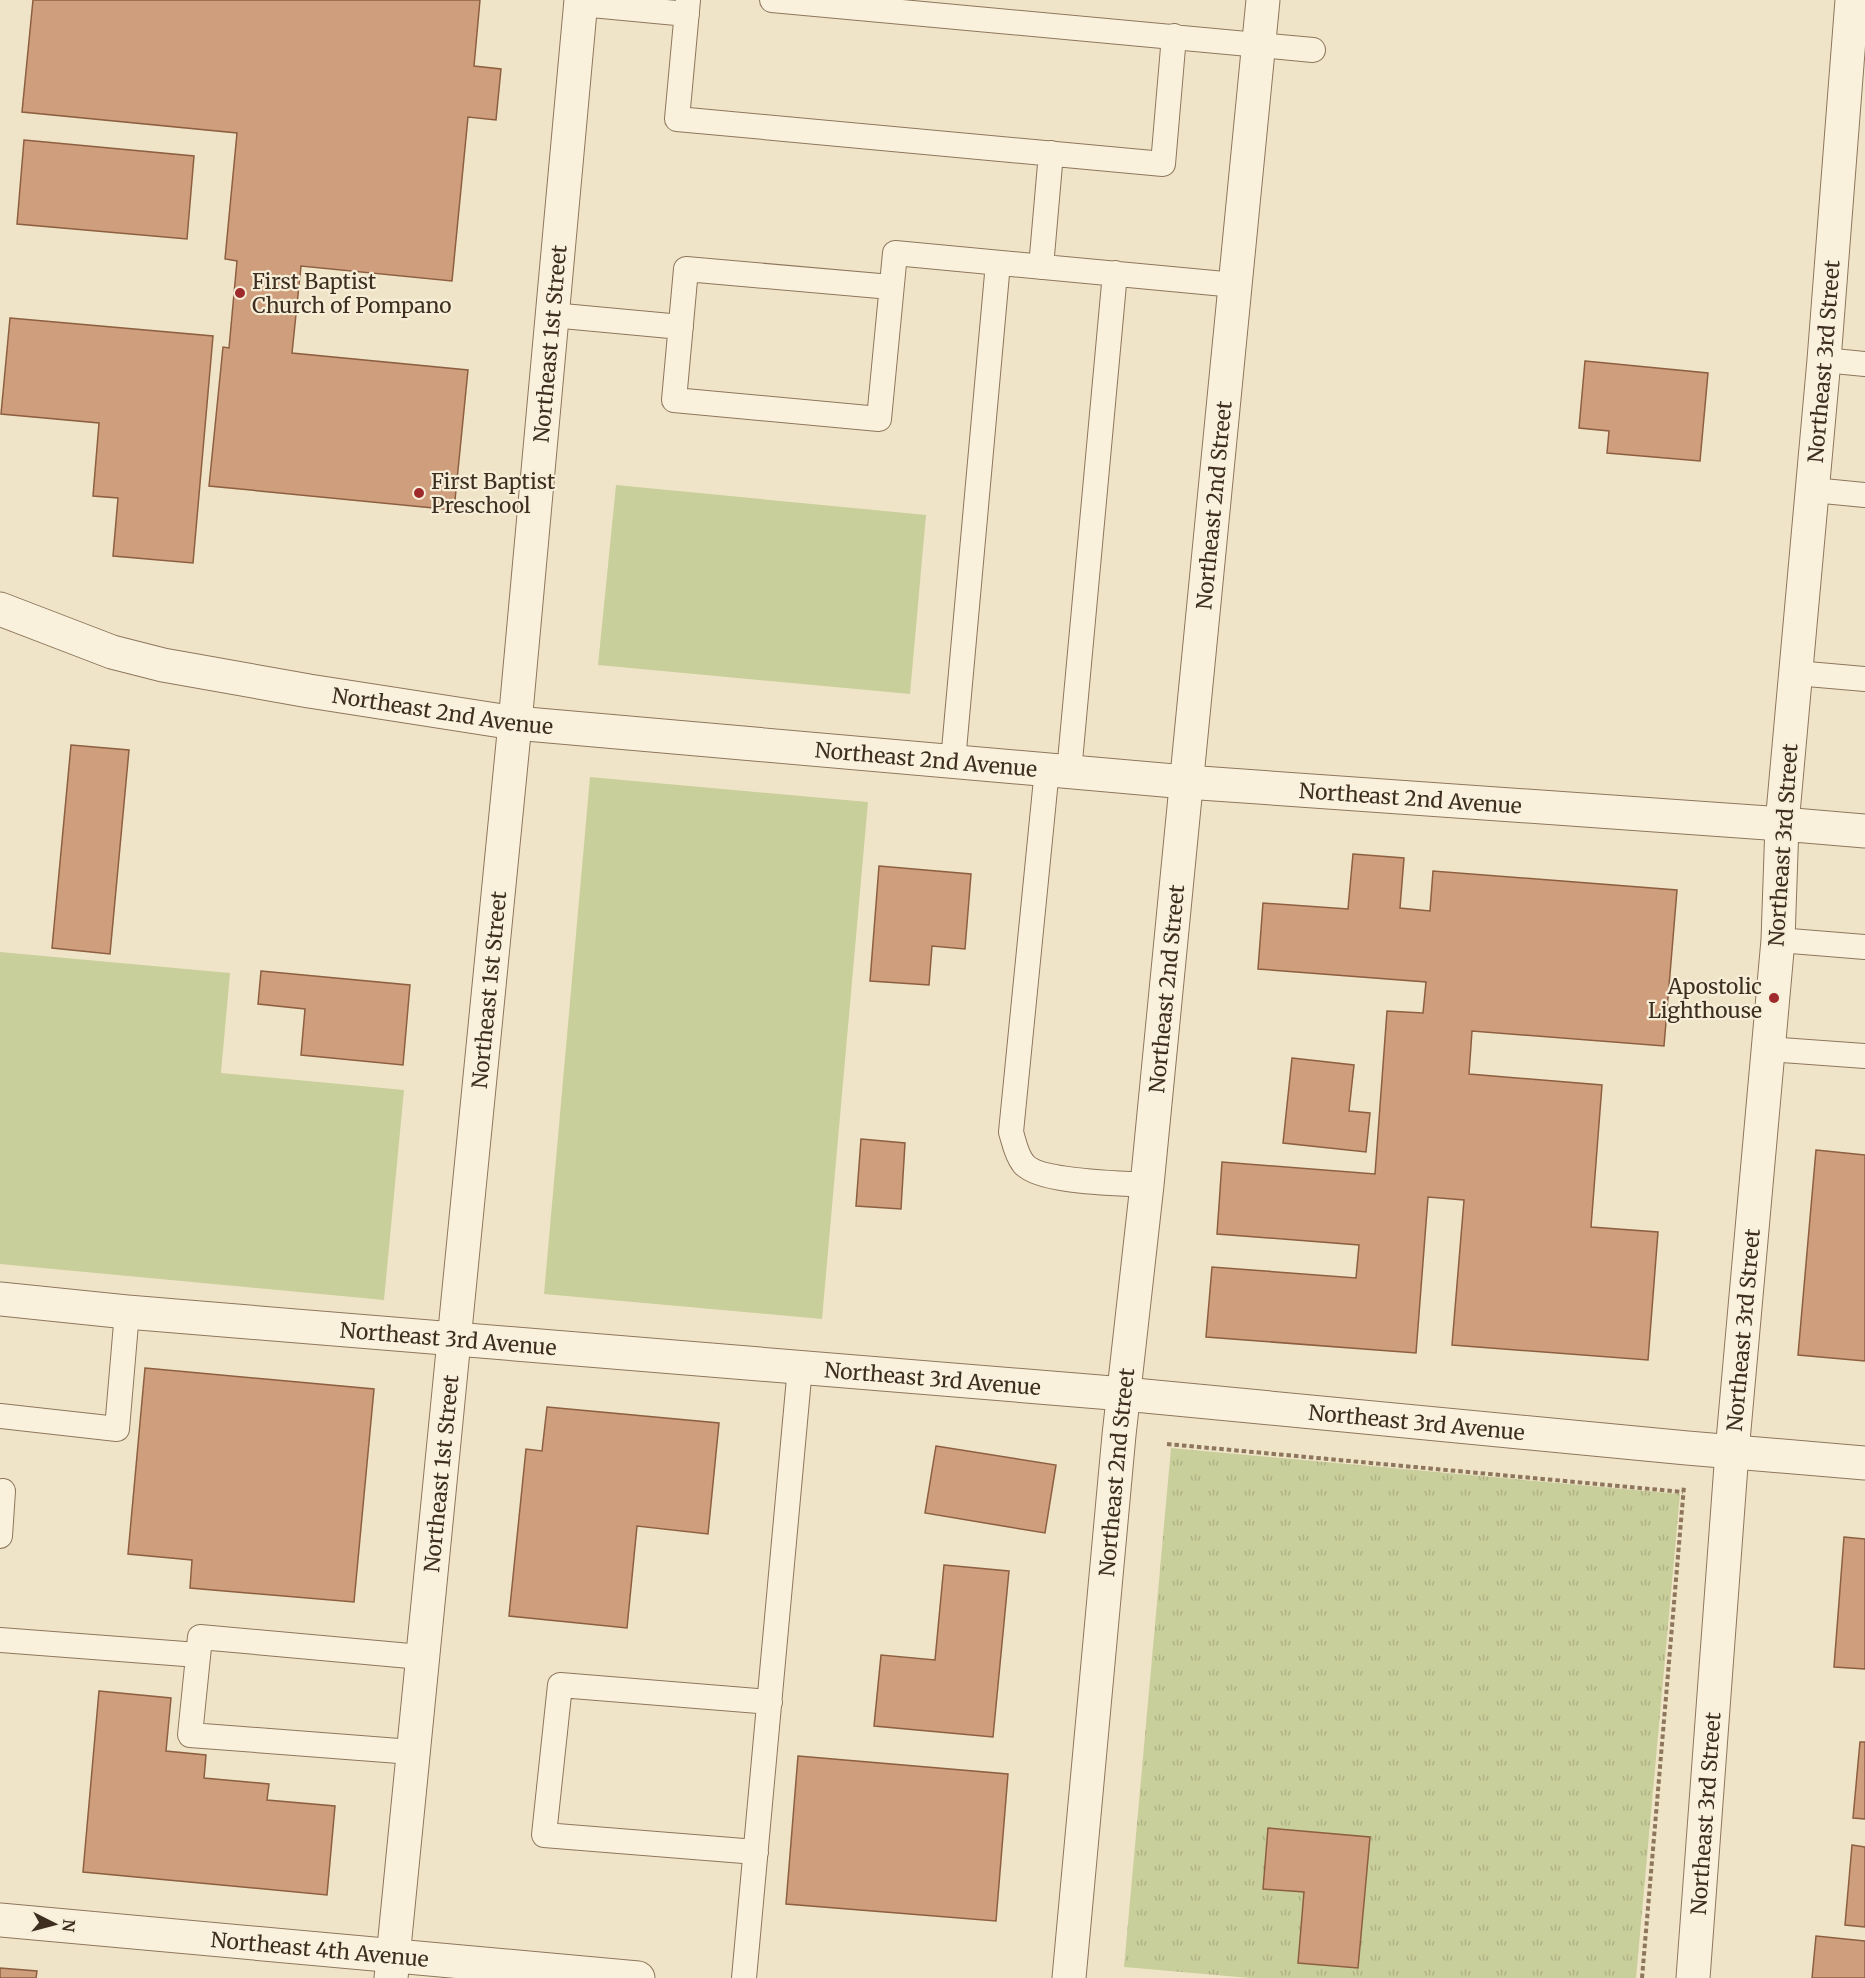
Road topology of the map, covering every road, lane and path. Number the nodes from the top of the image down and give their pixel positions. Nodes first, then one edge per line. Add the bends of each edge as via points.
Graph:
1 (772, 0) edge
2 (1263, 0) edge
3 (581, 2) edge
4 (687, 7) edge
5 (1855, 16) edge
6 (1174, 36) junction
7 (1259, 44) junction
8 (1313, 50) dead end
9 (1051, 153) junction
10 (998, 263) junction
11 (1041, 267) junction
12 (1115, 273) junction
13 (1235, 285) junction
14 (891, 287) junction
15 (552, 315) junction
16 (681, 327) junction
17 (1824, 360) junction
18 (1865, 364) edge
19 (1813, 490) junction
20 (1865, 495) edge
21 (0, 609) edge
22 (1796, 673) junction
23 (1865, 679) edge
24 (514, 723) junction
25 (953, 761) junction
26 (1058, 771) junction
27 (1186, 782) junction
28 (1782, 824) junction
29 (1865, 831) edge
30 (1778, 940) junction
31 (1865, 947) edge
32 (1768, 1049) junction
33 (1865, 1056) edge
34 (1147, 1185) junction
35 (0, 1299) edge
36 (127, 1312) junction
37 (453, 1339) junction
38 (800, 1367) junction
39 (1124, 1394) junction
40 (0, 1416) edge
41 (1167, 1444) dead end
42 (1687, 1448) junction
43 (1732, 1452) junction
44 (1865, 1463) edge
45 (3, 1491) dead end
46 (1683, 1492) junction
47 (0, 1531) edge
48 (0, 1536) edge
49 (0, 1640) edge
50 (198, 1655) junction
51 (421, 1657) junction
52 (770, 1702) junction
53 (412, 1752) junction
54 (756, 1852) junction
55 (0, 1920) edge
56 (392, 1967) edge
57 (638, 1978) edge
58 (744, 1978) edge
59 (1069, 1978) edge
60 (1642, 1978) edge
61 (1693, 1978) edge

1 - 6 lane
2 - 7 street, Northeast 2nd Street
3 - 4 lane
3 - 15 street, Northeast 1st Street
4 - 9 lane via 677,119
5 - 17 street, Northeast 3rd Street
6 - 7 lane
6 - 9 lane via 1163,164
7 - 8 lane
7 - 13 street, Northeast 2nd Street
9 - 11 lane
10 - 11 lane
10 - 14 lane via 895,254
10 - 25 lane
11 - 12 lane
12 - 13 lane
12 - 26 lane
13 - 27 street, Northeast 2nd Street
14 - 16 lane via 686,269
14 - 16 lane via 879,419 674,400
15 - 16 lane
15 - 24 street, Northeast 1st Street
17 - 18 lane
17 - 19 street, Northeast 3rd Street
19 - 20 lane
19 - 22 street, Northeast 3rd Street
21 - 24 street, Northeast 2nd Avenue via 112,652 163,665
22 - 23 lane
22 - 28 street, Northeast 3rd Street
24 - 25 street, Northeast 2nd Avenue
24 - 37 street, Northeast 1st Street
25 - 26 street, Northeast 2nd Avenue
26 - 27 street, Northeast 2nd Avenue
26 - 34 lane via 1011,1132 1023,1164 1043,1174
27 - 28 street, Northeast 2nd Avenue
27 - 34 street, Northeast 2nd Street
28 - 29 street, Northeast 2nd Avenue
28 - 30 street, Northeast 3rd Street
30 - 31 lane
30 - 32 street, Northeast 3rd Street
32 - 33 lane
32 - 43 street, Northeast 3rd Street
34 - 39 street, Northeast 2nd Street
35 - 36 street, Northeast 3rd Avenue
36 - 37 street, Northeast 3rd Avenue
36 - 40 lane via 117,1429
37 - 38 street, Northeast 3rd Avenue
37 - 51 street, Northeast 1st Street
38 - 39 street, Northeast 3rd Avenue
38 - 52 lane
39 - 42 street, Northeast 3rd Avenue
39 - 59 street, Northeast 2nd Street
41 - 46 path
42 - 43 street, Northeast 3rd Avenue
42 - 46 path
43 - 44 street, Northeast 3rd Avenue
43 - 61 street, Northeast 3rd Street
45 - 47 lane
46 - 60 path
47 - 48 lane
49 - 50 lane
50 - 51 lane via 200,1637
50 - 53 lane via 190,1735
51 - 53 street, Northeast 1st Street
52 - 54 lane
52 - 54 lane via 560,1685 544,1834
53 - 56 street, Northeast 1st Street
54 - 58 lane
55 - 56 street, Northeast 4th Avenue
56 - 57 street, Northeast 4th Avenue

